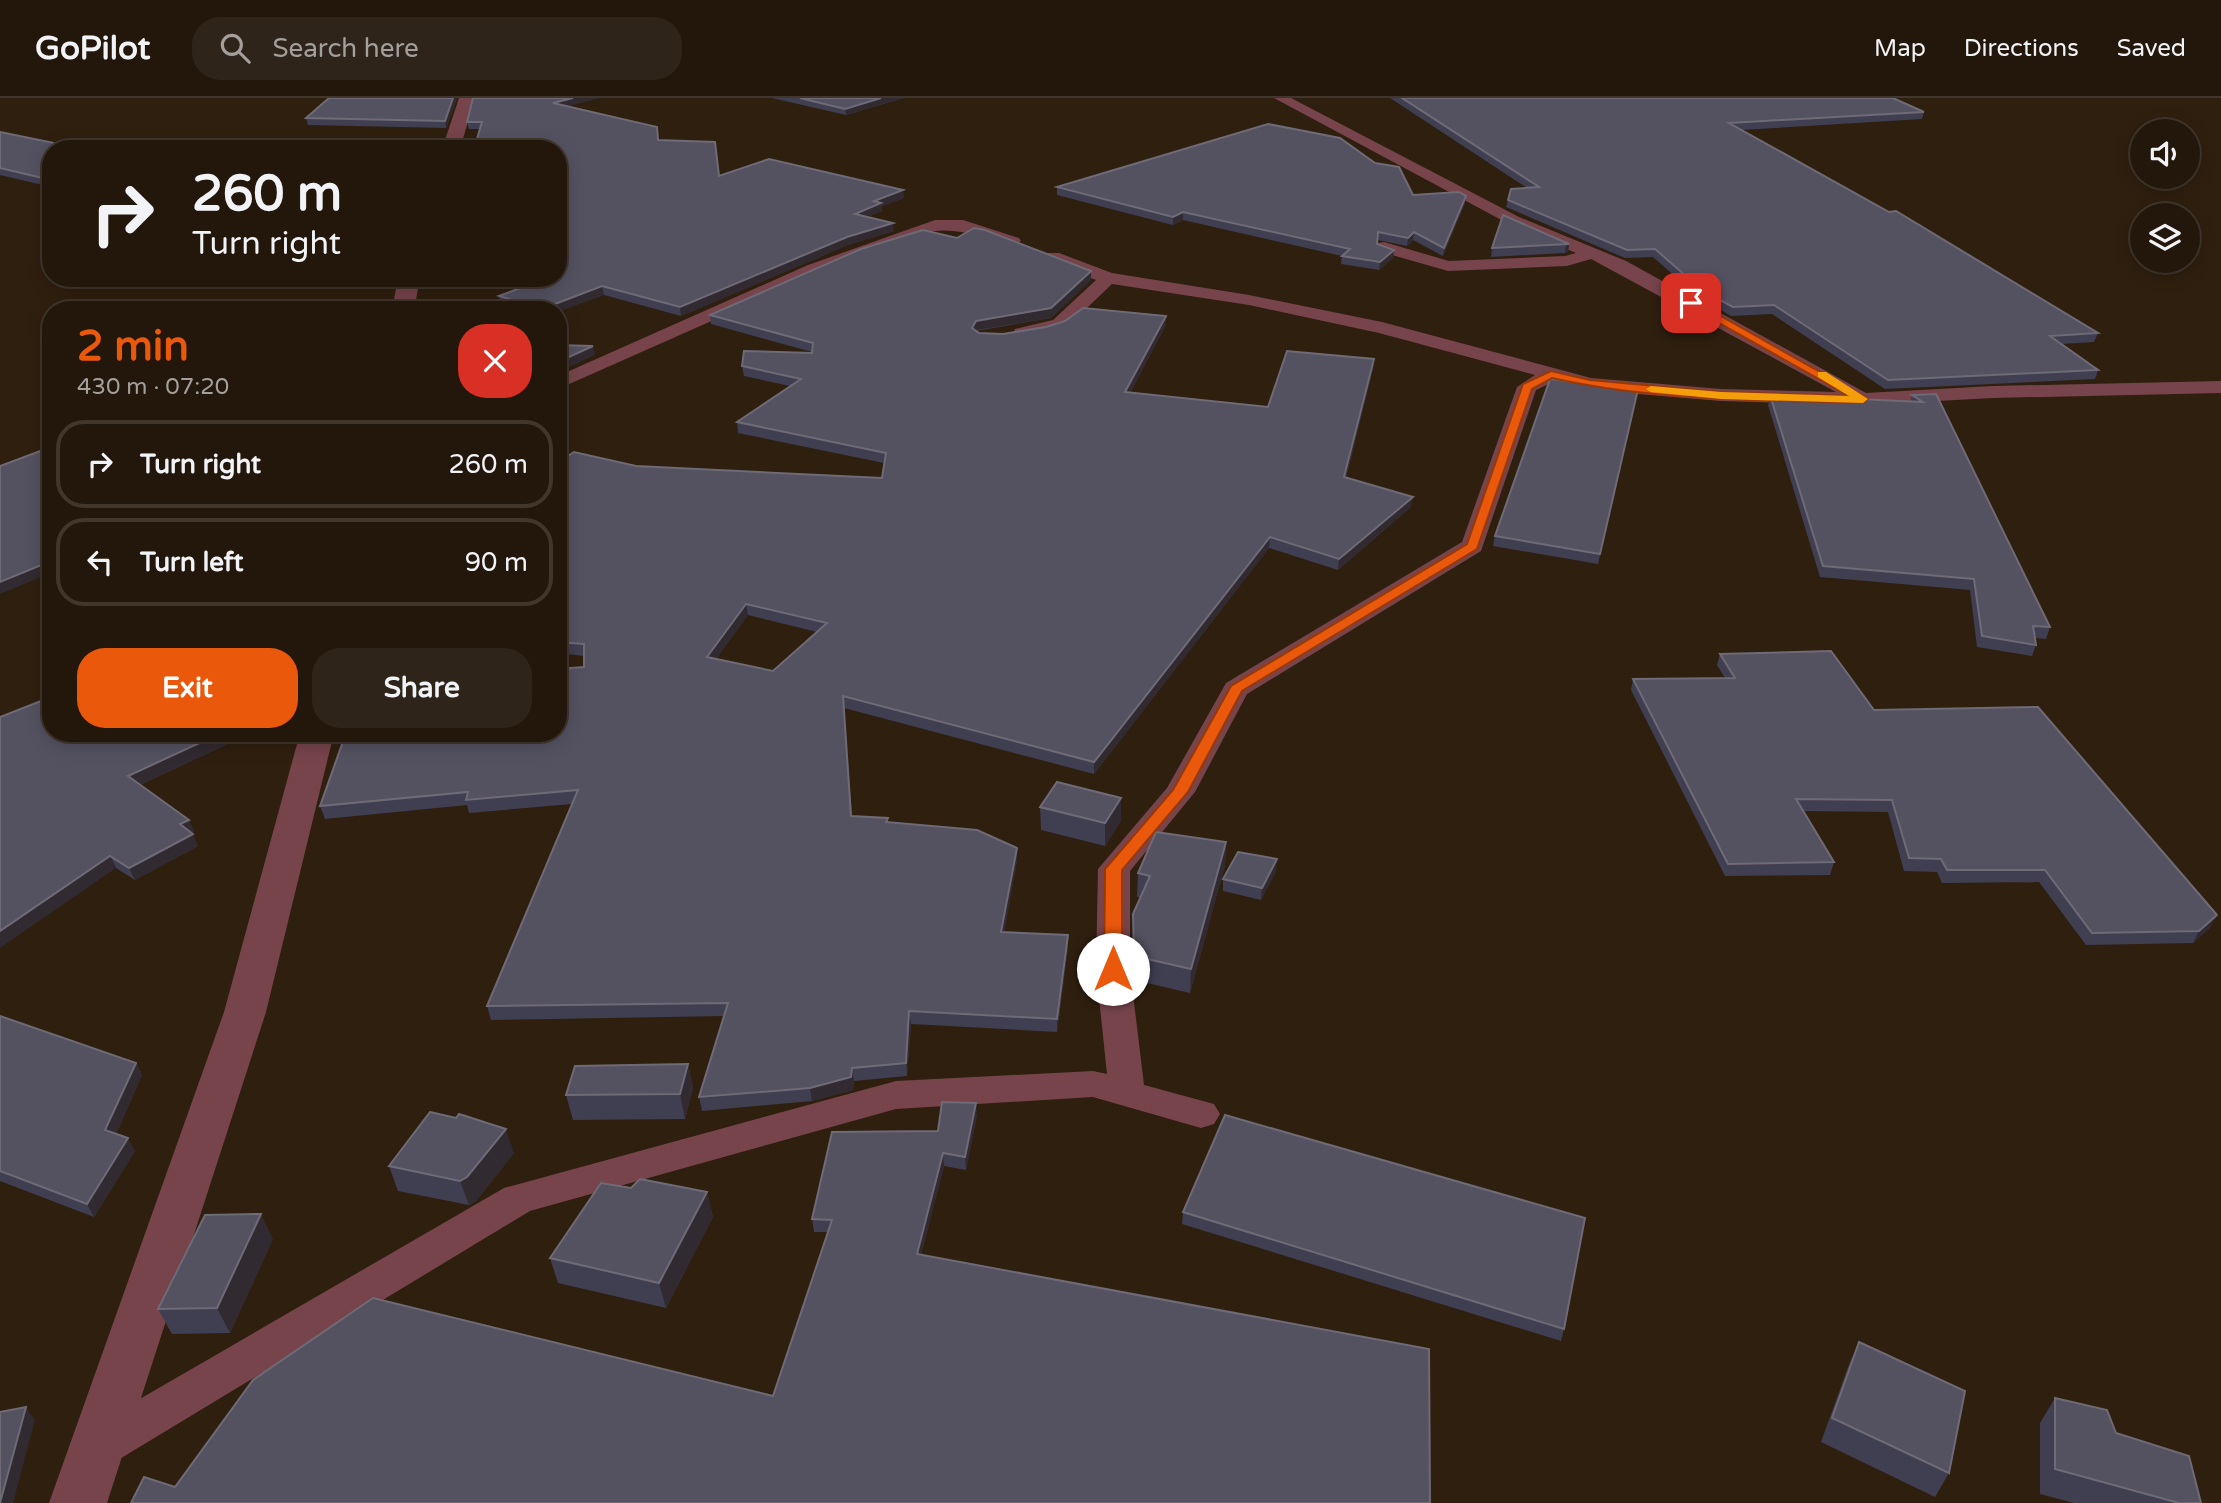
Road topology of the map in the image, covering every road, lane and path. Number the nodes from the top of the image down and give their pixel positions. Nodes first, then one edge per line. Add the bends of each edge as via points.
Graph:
1 (467, 98) edge
2 (1281, 98) edge
3 (454, 140) edge
4 (1384, 247) edge
5 (1592, 253) junction
6 (1108, 278) junction
7 (1009, 334) edge
8 (1551, 374) junction
9 (567, 379) edge
10 (2221, 387) edge
11 (1863, 399) junction
12 (315, 742) edge
13 (1127, 1093) junction
14 (1201, 1114) dead end
15 (96, 1449) junction
16 (78, 1503) edge

1 - 3 street
2 - 5 street via 1513,220
4 - 5 street via 1448,266 1567,261
5 - 11 street
6 - 7 street via 1059,324
6 - 8 street via 1250,300 1382,328
6 - 9 street via 992,233 962,225 935,225 855,251
8 - 11 street via 1590,383 1721,395
8 - 13 street via 1527,387 1473,546 1236,689 1180,792 1114,869 1113,969
10 - 11 street
12 - 15 street via 245,1012
13 - 14 street
13 - 15 street via 1093,1084 896,1095 518,1199
15 - 16 street

